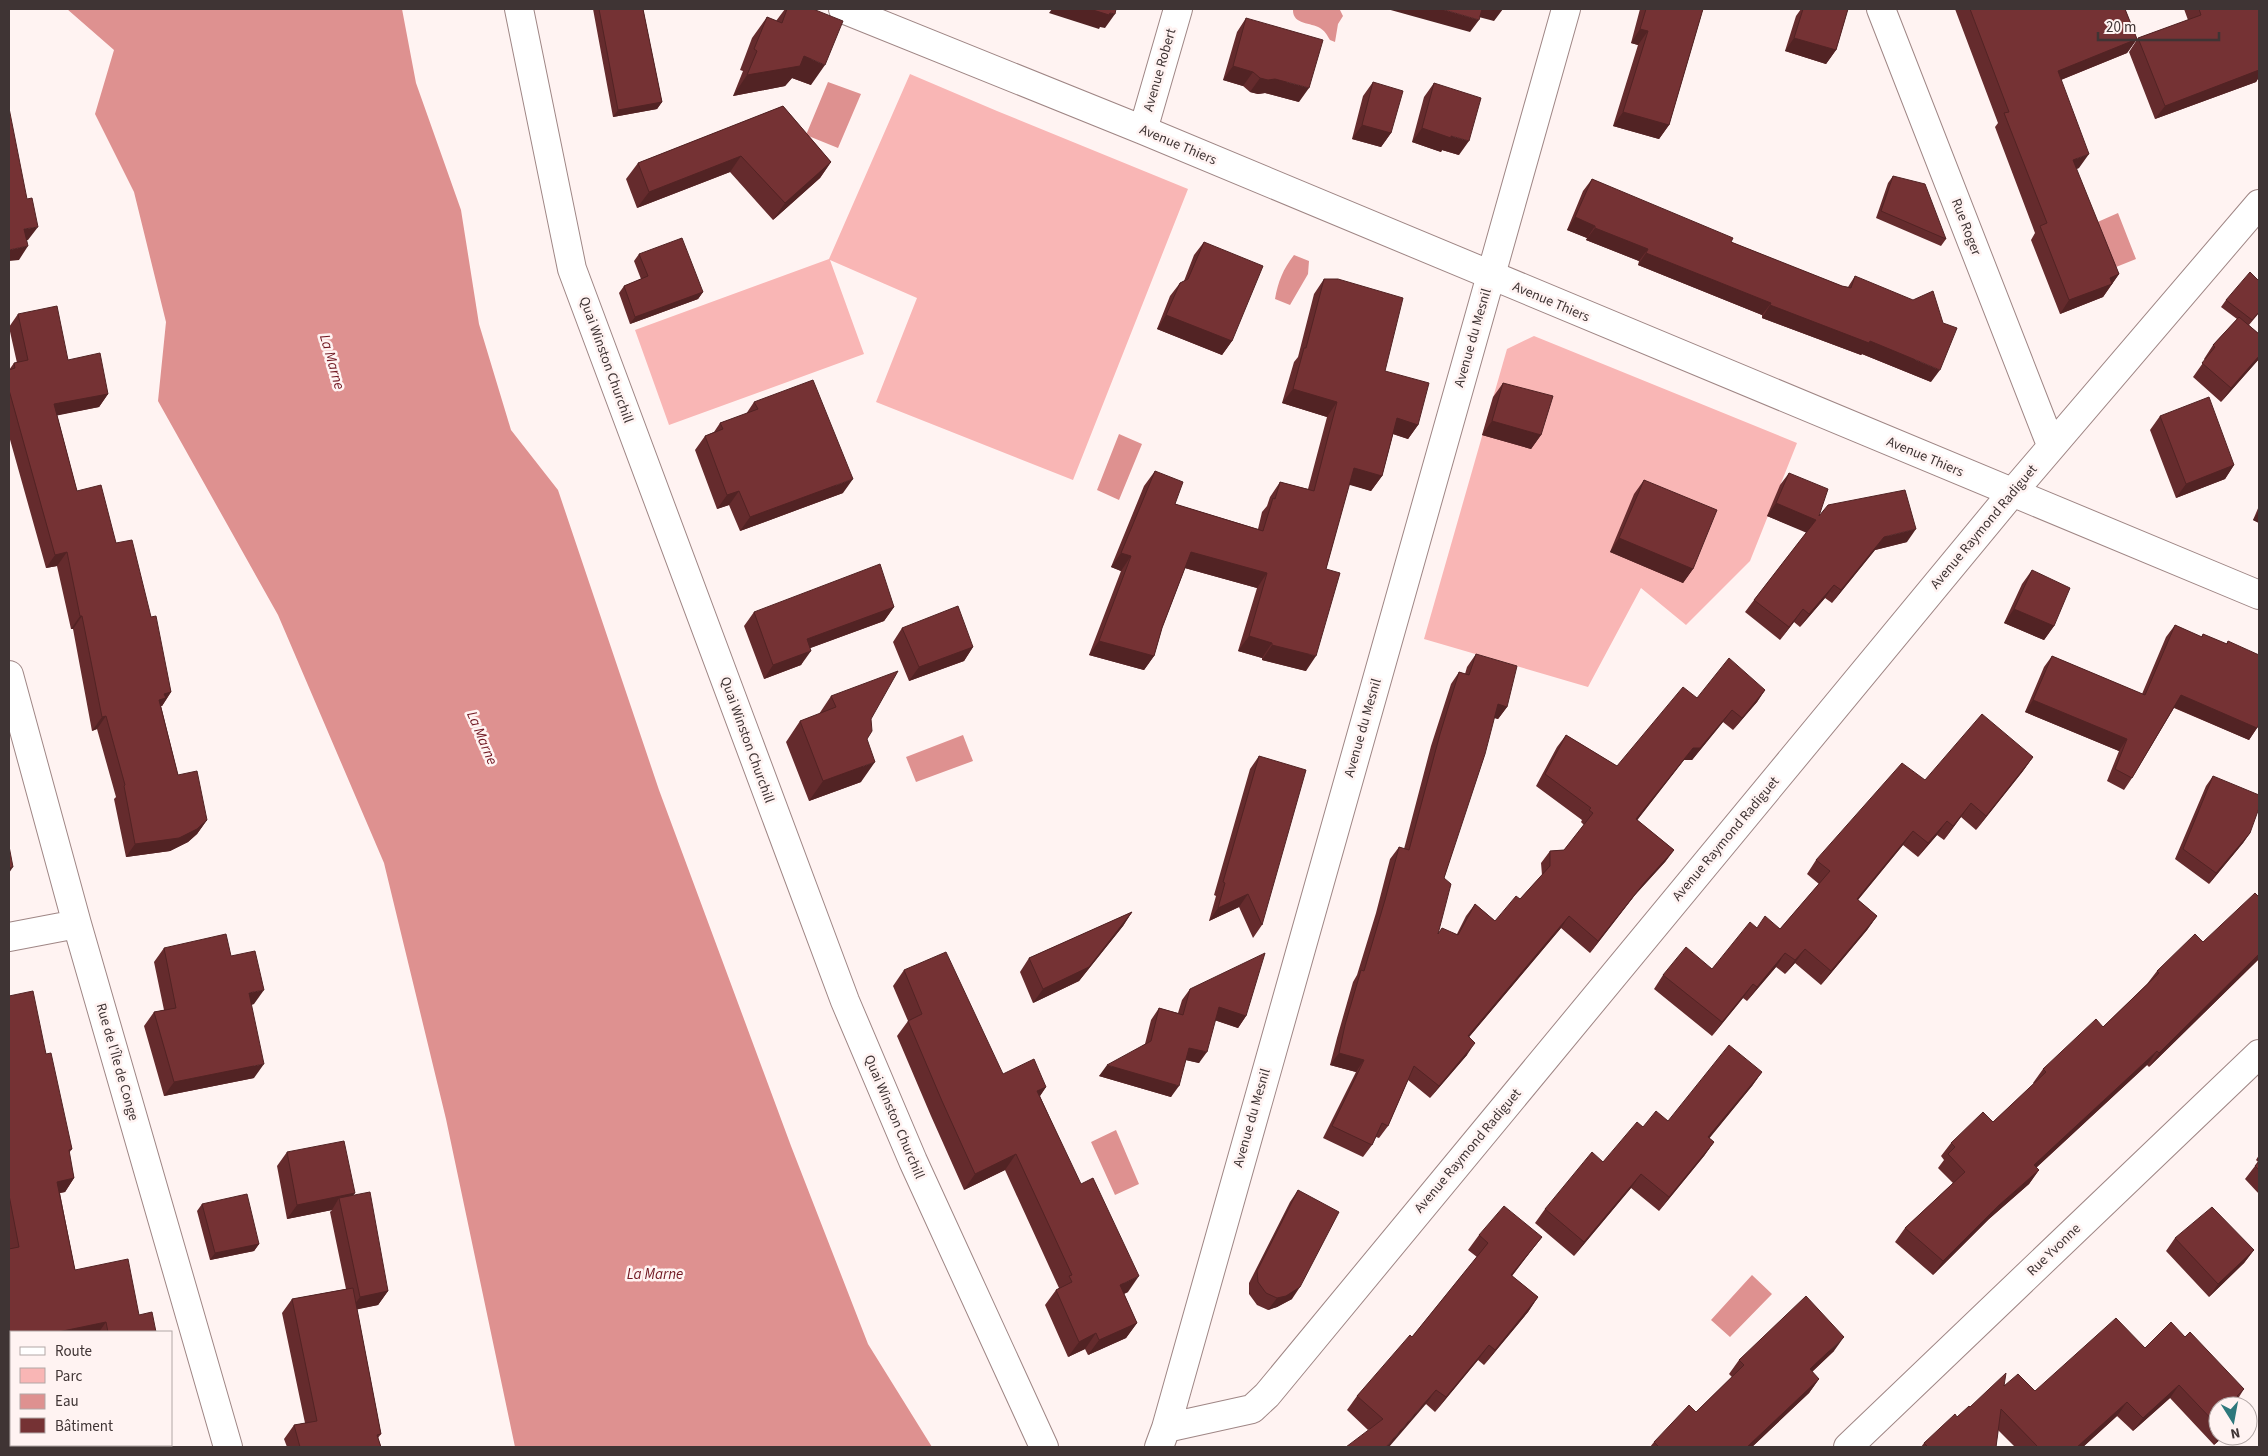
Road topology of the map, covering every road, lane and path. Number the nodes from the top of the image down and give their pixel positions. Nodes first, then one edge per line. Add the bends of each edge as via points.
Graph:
1 (519, 9) edge
2 (843, 9) edge
3 (1178, 9) edge
4 (1566, 9) edge
5 (1881, 9) edge
6 (1143, 130) junction
7 (2259, 204) edge
8 (1490, 276) junction
9 (2051, 445) junction
10 (2012, 493) junction
11 (2259, 595) edge
12 (9, 676) edge
13 (77, 924) junction
14 (9, 937) edge
15 (2259, 1054) edge
16 (1162, 1438) edge
17 (228, 1447) edge
18 (1044, 1447) edge
19 (1848, 1447) edge

1 - 18 street, Quai Winston Churchill via 572,269 845,1001 913,1161
2 - 6 street, Avenue Thiers
3 - 6 street, Avenue Robert
4 - 8 street, Avenue du Mesnil
5 - 9 street, Rue Roger
6 - 8 street, Avenue Thiers
7 - 9 street, Avenue Raymond Radiguet
8 - 10 street, Avenue Thiers
8 - 16 street, Avenue du Mesnil
9 - 10 street, Avenue Raymond Radiguet
10 - 11 street, Avenue Thiers
10 - 16 street, Avenue Raymond Radiguet via 1267,1395 1252,1409
12 - 13 street, Rue de l'Île de Conge
13 - 14 street
13 - 17 street, Rue de l'Île de Conge
15 - 19 street, Rue Yvonne

